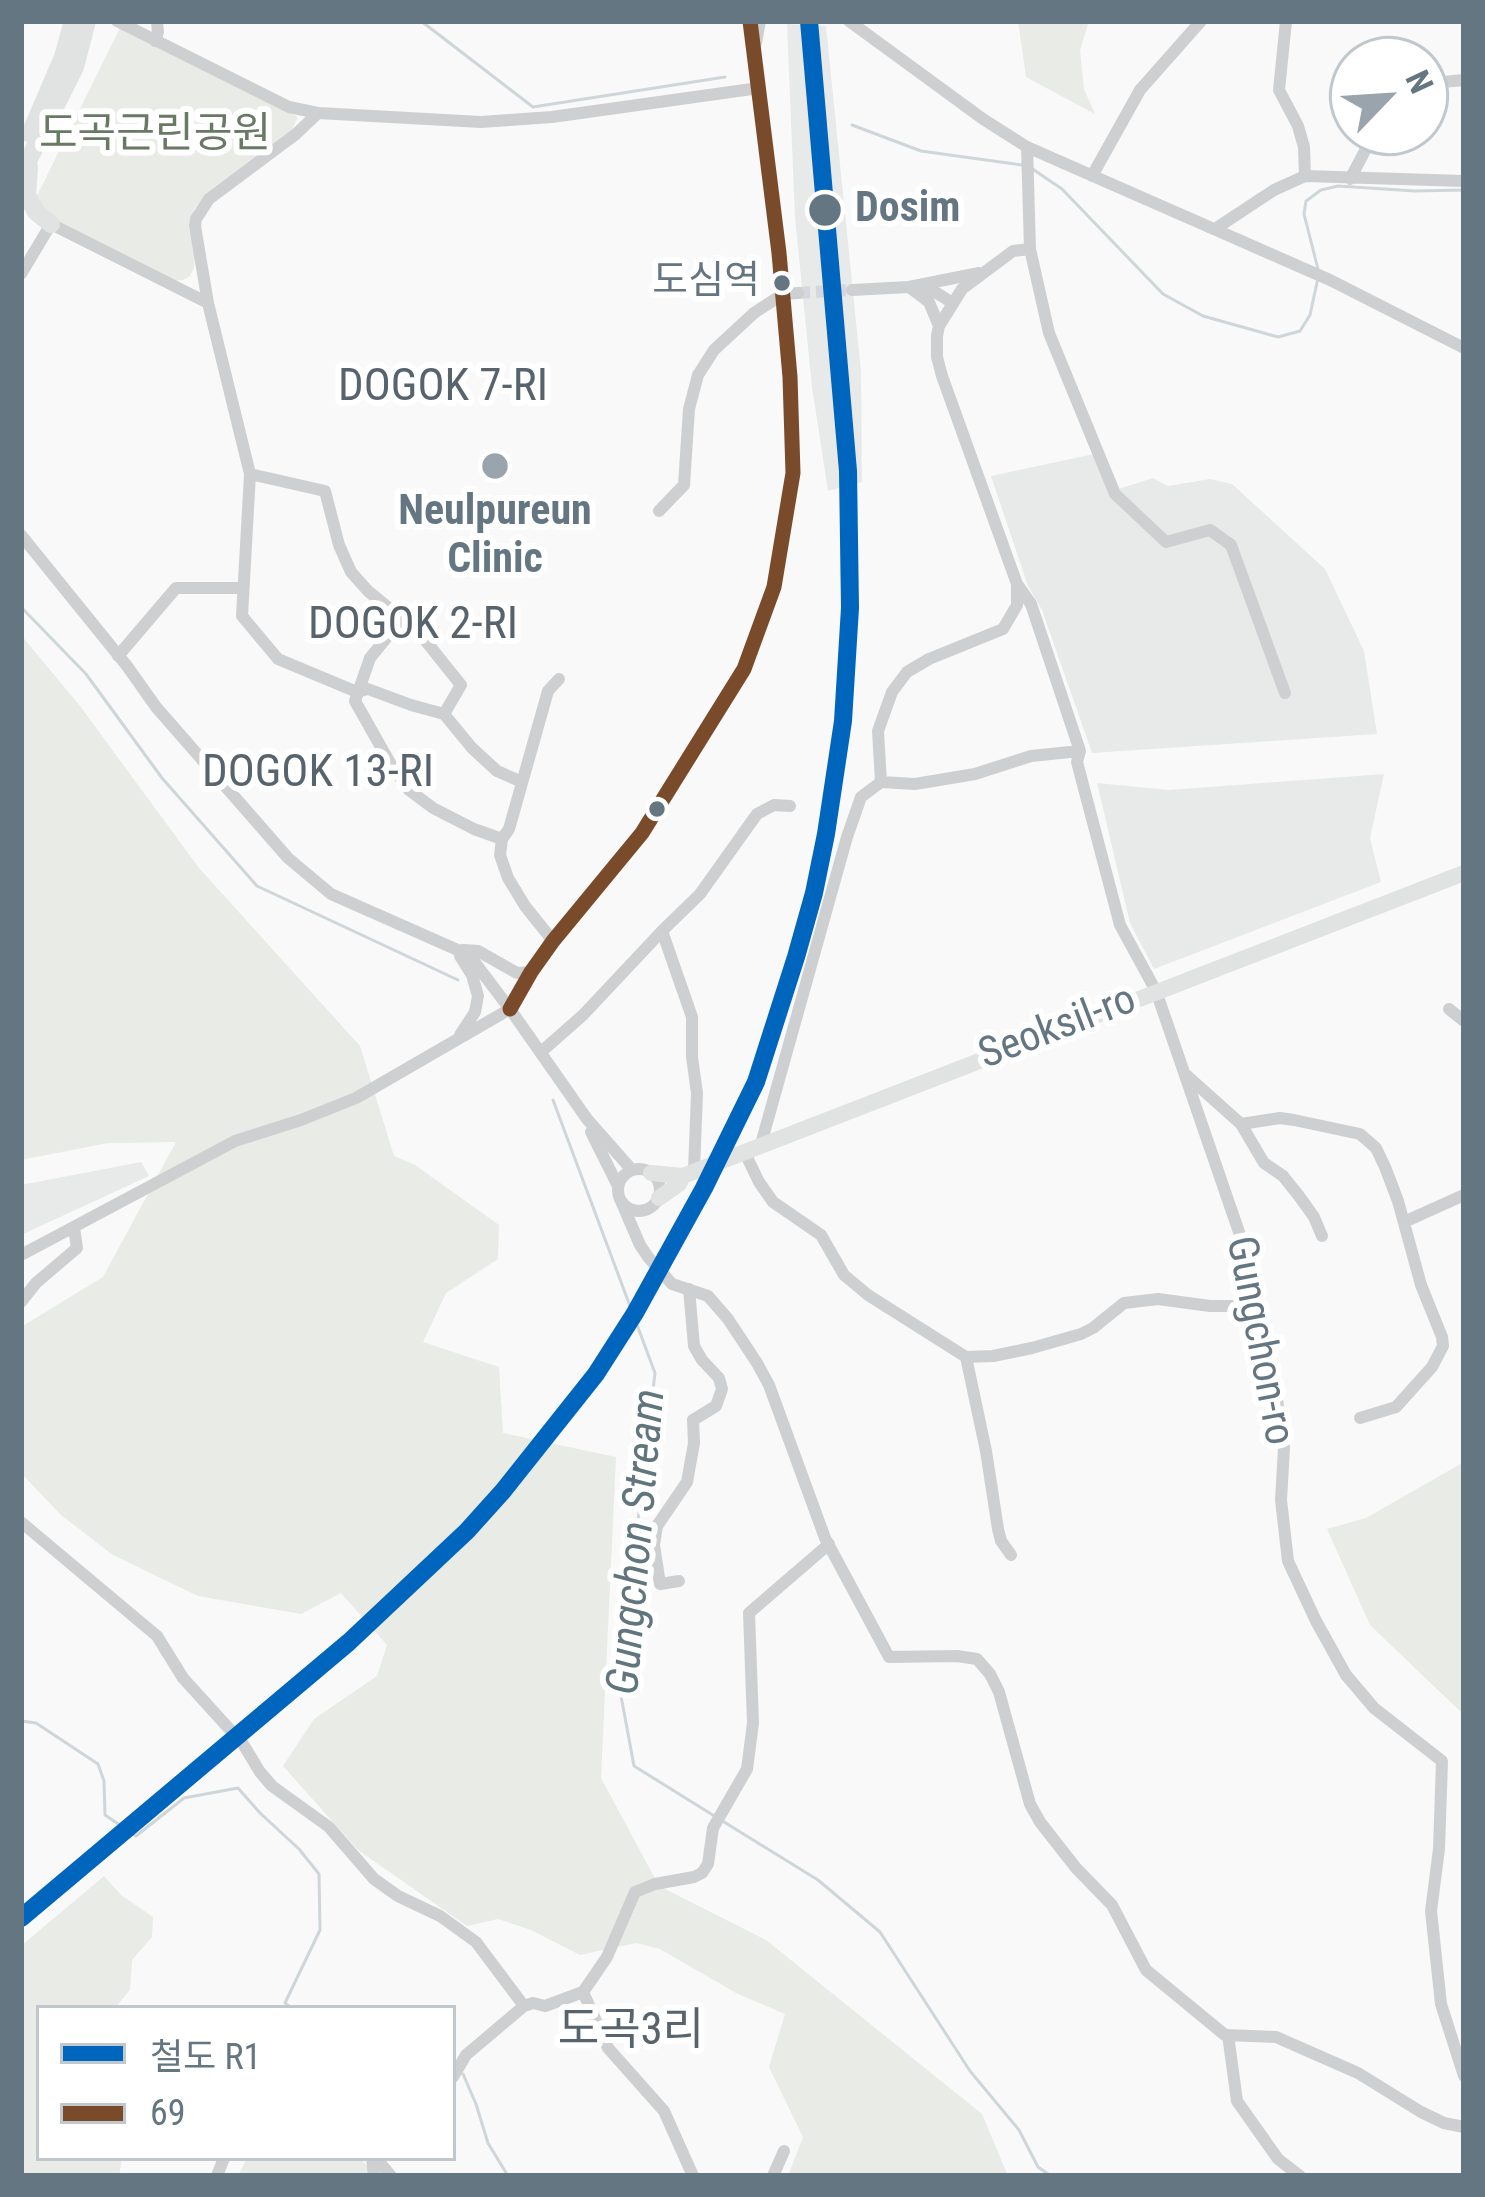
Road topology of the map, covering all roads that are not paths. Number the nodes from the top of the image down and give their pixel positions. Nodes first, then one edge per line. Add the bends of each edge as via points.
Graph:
1 (73, 21) edge
2 (87, 21) edge
3 (117, 21) edge
4 (157, 21) edge
5 (750, 21) edge
6 (760, 21) edge
7 (849, 21) edge
8 (1201, 21) edge
9 (1286, 21) edge
10 (155, 41) junction
11 (754, 50) junction
12 (759, 88) junction
13 (318, 113) junction
14 (1028, 147) junction
15 (1363, 156) edge
16 (24, 162) edge
17 (1092, 176) junction
18 (1304, 176) junction
19 (1350, 179) junction
20 (1464, 181) edge
21 (51, 224) junction
22 (1215, 230) junction
23 (1030, 249) junction
24 (982, 272) junction
25 (21, 274) edge
26 (909, 287) junction
27 (852, 290) tunnel mouth
28 (791, 294) junction
29 (952, 302) junction
30 (208, 303) junction
31 (939, 326) junction
32 (1464, 348) edge
33 (250, 474) junction
34 (658, 511) dead end
35 (21, 535) edge
36 (1017, 584) junction
37 (243, 588) junction
38 (402, 619) junction
39 (118, 656) junction
40 (559, 679) dead end
41 (357, 692) junction
42 (1285, 693) dead end
43 (444, 714) junction
44 (1080, 751) junction
45 (523, 782) junction
46 (881, 782) junction
47 (790, 806) dead end
48 (502, 839) junction
49 (1464, 873) edge
50 (662, 931) junction
51 (553, 940) junction
52 (456, 950) junction
53 (530, 972) junction
54 (1156, 991) junction
55 (510, 1009) junction
56 (1449, 1009) dead end
57 (1464, 1021) edge
58 (454, 1042) junction
59 (541, 1052) junction
60 (1184, 1073) junction
61 (586, 1119) junction
62 (1241, 1124) junction
63 (753, 1148) junction
64 (641, 1172) junction
65 (689, 1174) junction
66 (619, 1186) junction
67 (1464, 1195) edge
68 (621, 1201) junction
69 (655, 1203) junction
70 (1404, 1222) junction
71 (74, 1228) junction
72 (1322, 1236) dead end
73 (21, 1255) edge
74 (648, 1257) junction
75 (689, 1289) junction
76 (21, 1302) edge
77 (1259, 1302) junction
78 (966, 1357) junction
79 (1360, 1418) dead end
80 (21, 1522) edge
81 (829, 1544) junction
82 (1011, 1555) dead end
83 (680, 1581) dead end
84 (583, 1992) junction
85 (524, 2006) junction
86 (1228, 2035) junction
87 (456, 2071) edge
88 (1464, 2076) edge
89 (1464, 2127) edge
90 (784, 2150) dead end
91 (693, 2176) edge
92 (773, 2176) edge
93 (1300, 2176) edge

1 - 16 main road
2 - 16 main road via 75,67
3 - 10 street
4 - 10 street
5 - 11 street
6 - 11 street
7 - 14 street
8 - 17 street via 1140,91
9 - 18 street via 1279,90 1298,126
10 - 13 street via 289,107
11 - 12 street
12 - 13 street via 490,121
12 - 28 street
13 - 30 street via 200,210 195,226
14 - 17 street
14 - 23 street
15 - 19 street
16 - 21 main road via 27,195
17 - 22 street
18 - 19 street
18 - 22 street
19 - 20 street
21 - 25 street
21 - 30 street
22 - 32 street
23 - 24 street
23 - 42 street via 1049,333 1115,494 1166,542 1210,530 1231,545
24 - 26 street
24 - 29 street
26 - 27 street
26 - 29 street
26 - 31 street via 929,302
28 - 34 street via 754,313 698,375 684,485
28 - 51 street via 794,473 773,587 744,669 642,833
29 - 31 street
30 - 33 street
31 - 36 street, Gungchon-ro via 941,376
33 - 37 street
33 - 38 street via 325,491 351,572
35 - 39 street
36 - 44 street, Gungchon-ro
36 - 46 street via 1017,605 1003,629 929,659 892,692 878,731
37 - 39 street via 176,588
37 - 41 street via 242,616 278,659
38 - 41 street via 370,658
38 - 43 street via 460,686
39 - 52 street via 288,857 331,894
40 - 45 street via 548,691
41 - 43 street
41 - 48 street via 409,790
43 - 45 street via 497,771
44 - 46 street via 915,784
44 - 54 street, Gungchon-ro via 1120,926
45 - 48 street
46 - 63 street via 861,797 847,837
47 - 50 street via 757,814 700,894
48 - 51 street via 508,878
49 - 54 street, Seoksil-ro
50 - 59 street
50 - 65 street via 692,1017 697,1093
51 - 53 street
52 - 53 street
52 - 55 street
52 - 58 street via 478,996
53 - 55 street
54 - 60 street, Gungchon-ro
54 - 63 street, Seoksil-ro
55 - 58 street
55 - 59 street
56 - 57 street
58 - 71 street via 356,1098 235,1141
59 - 61 street
60 - 62 street
60 - 77 street, Gungchon-ro
61 - 64 street
61 - 66 street
62 - 70 street via 1280,1118 1360,1134 1376,1148
62 - 72 street
63 - 65 street, Seoksil-ro
63 - 78 street via 758,1182 821,1235 844,1276
64 - 65 street, Seoksil-ro
64 - 66 street via 626,1174
64 - 69 street via 659,1184
65 - 69 street
66 - 68 street
67 - 70 street
68 - 69 street via 644,1211
68 - 74 street
69 - 74 street via 645,1224
70 - 79 street via 1443,1346 1396,1407
71 - 73 street
71 - 76 street via 76,1248
74 - 75 street via 672,1284
75 - 81 street via 708,1296 758,1363
75 - 83 street via 694,1346 722,1389 716,1406 693,1420 688,1482 657,1526 660,1584
77 - 78 street via 1124,1303 1081,1334
77 - 88 street, Gungchon-ro via 1284,1448 1288,1561 1346,1675 1374,1708 1442,1760 1431,1911 1441,2004
78 - 82 street via 998,1529
80 - 85 street via 158,1636 272,1786 328,1827 374,1879 476,1942
81 - 84 street via 749,1613 747,1769 715,1826 708,1864 702,1873 635,1892
81 - 86 street via 890,1657 977,1659 990,1674 1040,1822 1112,1905 1146,1970
84 - 85 street
84 - 91 street via 608,2048 664,2111
85 - 87 street
86 - 89 street via 1276,2037
86 - 93 street via 1237,2101
90 - 92 street

